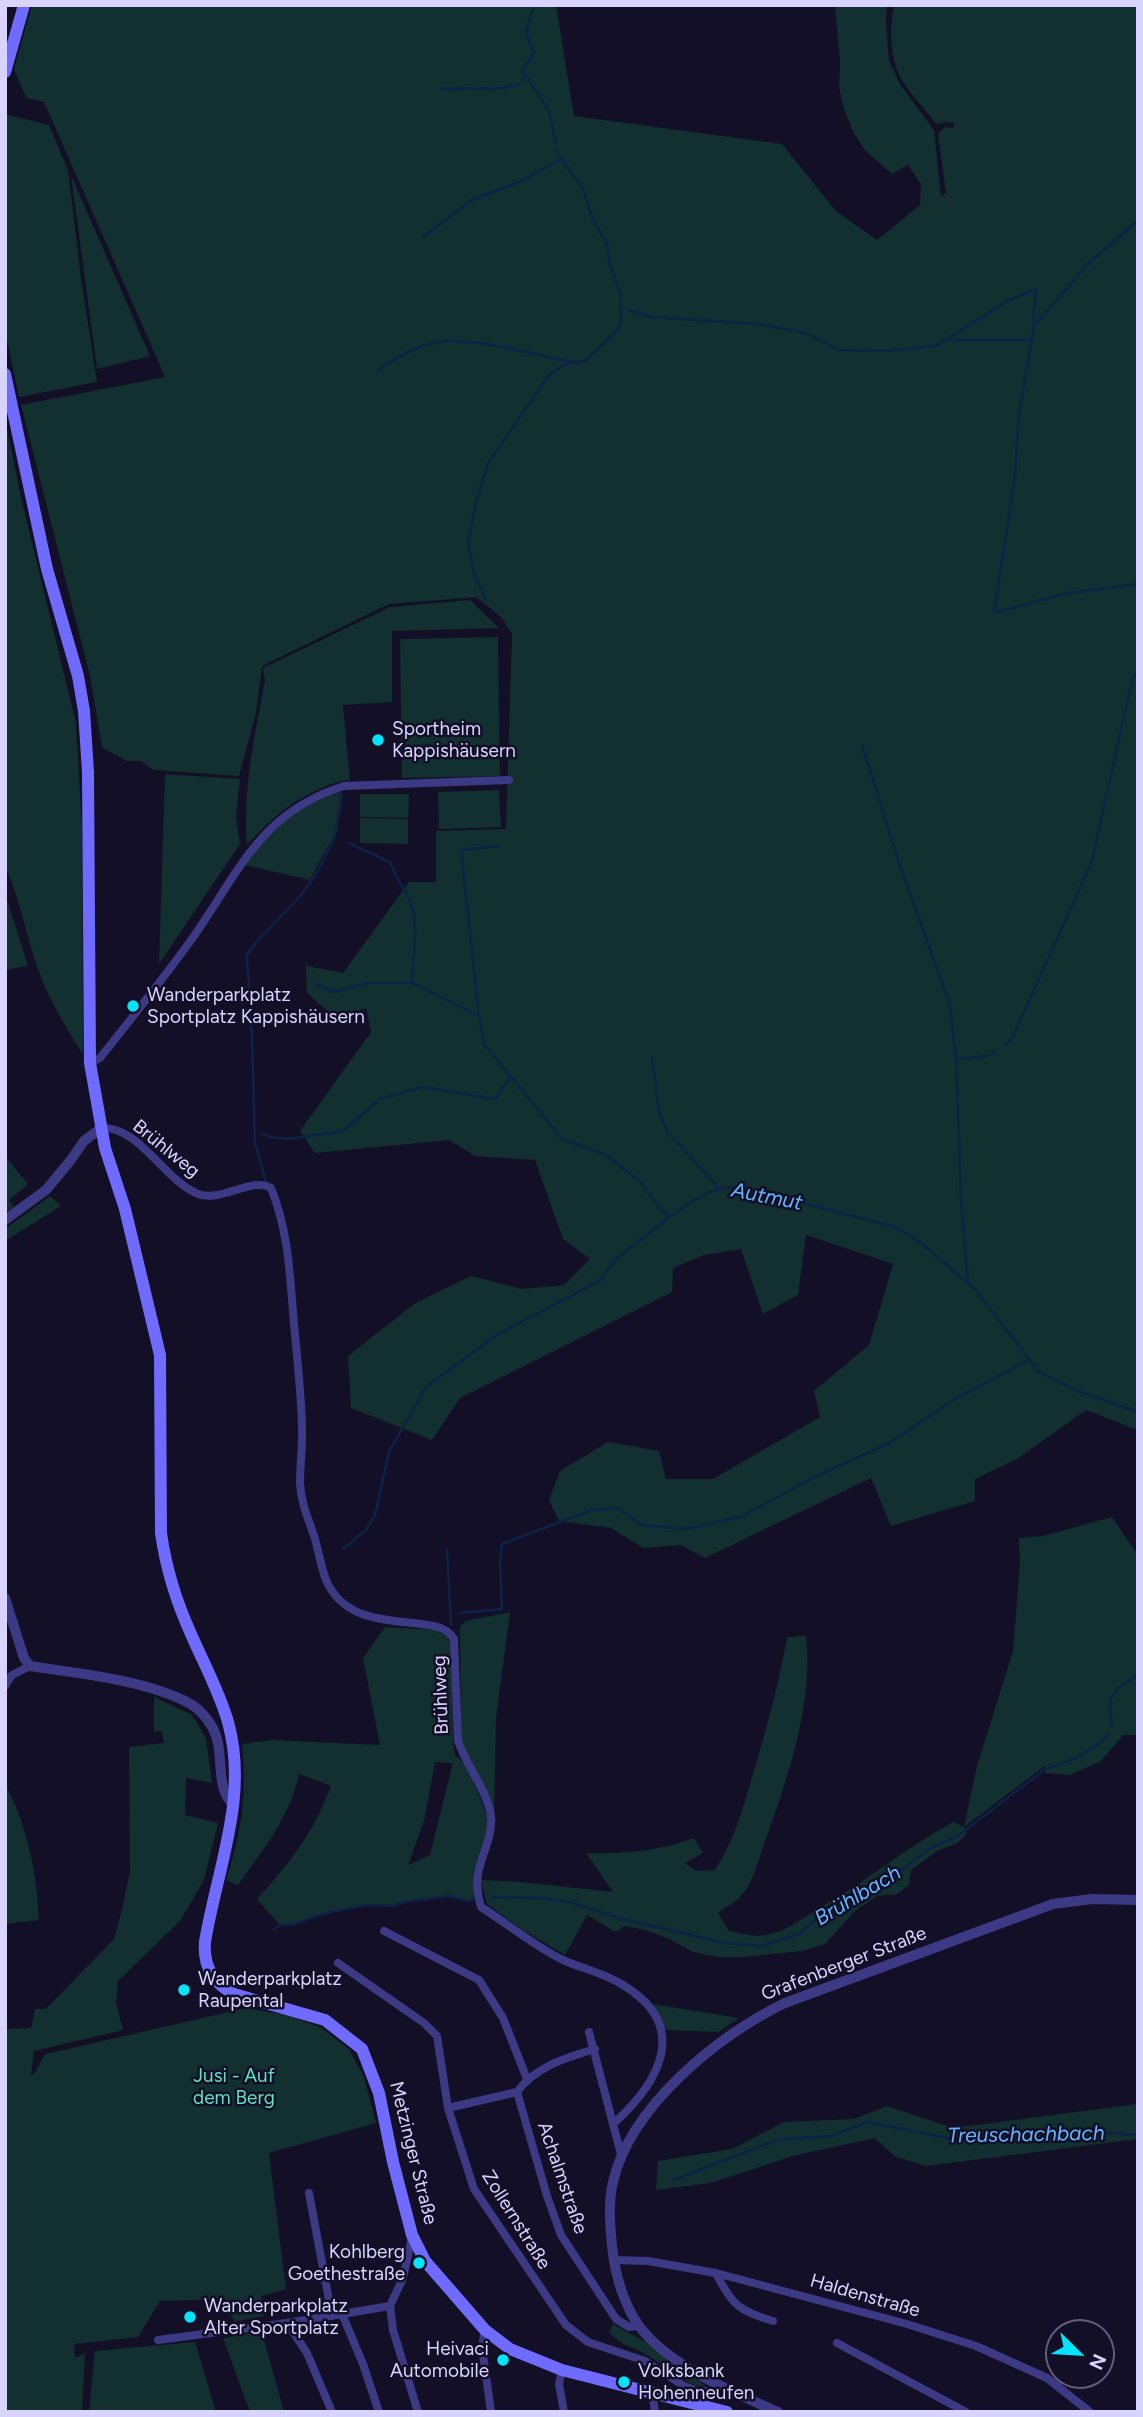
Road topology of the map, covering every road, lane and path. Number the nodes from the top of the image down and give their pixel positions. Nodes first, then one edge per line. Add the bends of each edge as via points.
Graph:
1 (24, 5) edge
2 (6, 68) edge
3 (5, 374) edge
4 (509, 780) dead end
5 (90, 1063) junction
6 (101, 1128) junction
7 (5, 1220) edge
8 (5, 1598) edge
9 (30, 1666) junction
10 (8, 1673) edge
11 (5, 1686) edge
12 (234, 1805) junction
13 (1138, 1900) edge
14 (384, 1931) dead end
15 (338, 1963) dead end
16 (589, 2032) dead end
17 (595, 2049) junction
18 (527, 2079) junction
19 (517, 2092) junction
20 (448, 2108) junction
21 (613, 2124) junction
22 (622, 2158) junction
23 (309, 2193) dead end
24 (412, 2235) junction
25 (613, 2260) junction
26 (716, 2273) junction
27 (390, 2306) junction
28 (342, 2315) junction
29 (332, 2316) junction
30 (773, 2320) dead end
31 (288, 2323) junction
32 (639, 2326) junction
33 (485, 2330) junction
34 (158, 2340) dead end
35 (837, 2343) dead end
36 (562, 2370) junction
37 (718, 2384) junction
38 (652, 2393) junction
39 (332, 2412) edge
40 (379, 2412) edge
41 (418, 2412) edge
42 (491, 2412) edge
43 (564, 2412) edge
44 (655, 2412) edge
45 (727, 2412) edge
46 (778, 2412) edge
47 (966, 2412) edge
48 (1090, 2412) edge

1 - 2 main road
3 - 5 main road, Metzinger Straße via 47,569 84,711
4 - 5 street via 344,786 301,804 264,834 164,977 100,1058
5 - 6 main road, Metzinger Straße
6 - 7 street via 83,1141 46,1190
6 - 12 main road, Metzinger Straße via 160,1355 164,1559 228,1724 235,1764
6 - 21 street, Brühlweg via 126,1134 196,1193 209,1197 261,1185 271,1188 290,1261 302,1422 302,1503 327,1582 362,1615 421,1623 451,1633 454,1639 458,1741 491,1815 490,1839 478,1874 481,1907 554,1955 623,1985 654,2014 664,2044 659,2062 640,2096
8 - 9 street
9 - 10 street
9 - 12 street via 102,1677 188,1703 202,1713 217,1738 225,1792
10 - 11 street
12 - 24 main road, Metzinger Straße via 209,1914 204,1951 209,1973 225,1989 241,1996 325,2020 362,2049 379,2093
13 - 22 street, Grafenberger Straße via 1053,1904 756,2017 670,2087 637,2129
14 - 18 street via 479,1980 503,2018
15 - 20 street, Zollernstraße via 437,2036
16 - 17 street
17 - 18 street via 556,2061
17 - 21 street
18 - 19 street
19 - 20 street
19 - 32 street, Achalmstraße via 561,2235 616,2319 629,2327
20 - 37 street, Zollernstraße via 474,2189 566,2325 588,2342 645,2361 684,2386 712,2391
21 - 22 street
22 - 25 street, Grafenberger Straße via 610,2206
23 - 29 street
24 - 27 street via 403,2278
24 - 33 main road, Metzinger Straße via 425,2261
25 - 26 street, Haldenstraße
25 - 32 street, Grafenberger Straße
26 - 30 street via 736,2306
26 - 48 street, Haldenstraße via 976,2346 1047,2378
27 - 28 street
27 - 41 street
28 - 29 street
28 - 40 street
29 - 31 street
31 - 34 street
31 - 39 street via 307,2353
32 - 37 street, Grafenberger Straße via 676,2359
33 - 36 main road, Metzinger Straße via 510,2349
33 - 42 street via 482,2347
35 - 47 street
36 - 38 main road, Metzinger Straße
36 - 43 street via 559,2384
37 - 46 street, Grafenberger Straße
38 - 44 street
38 - 45 main road, Metzinger Straße

